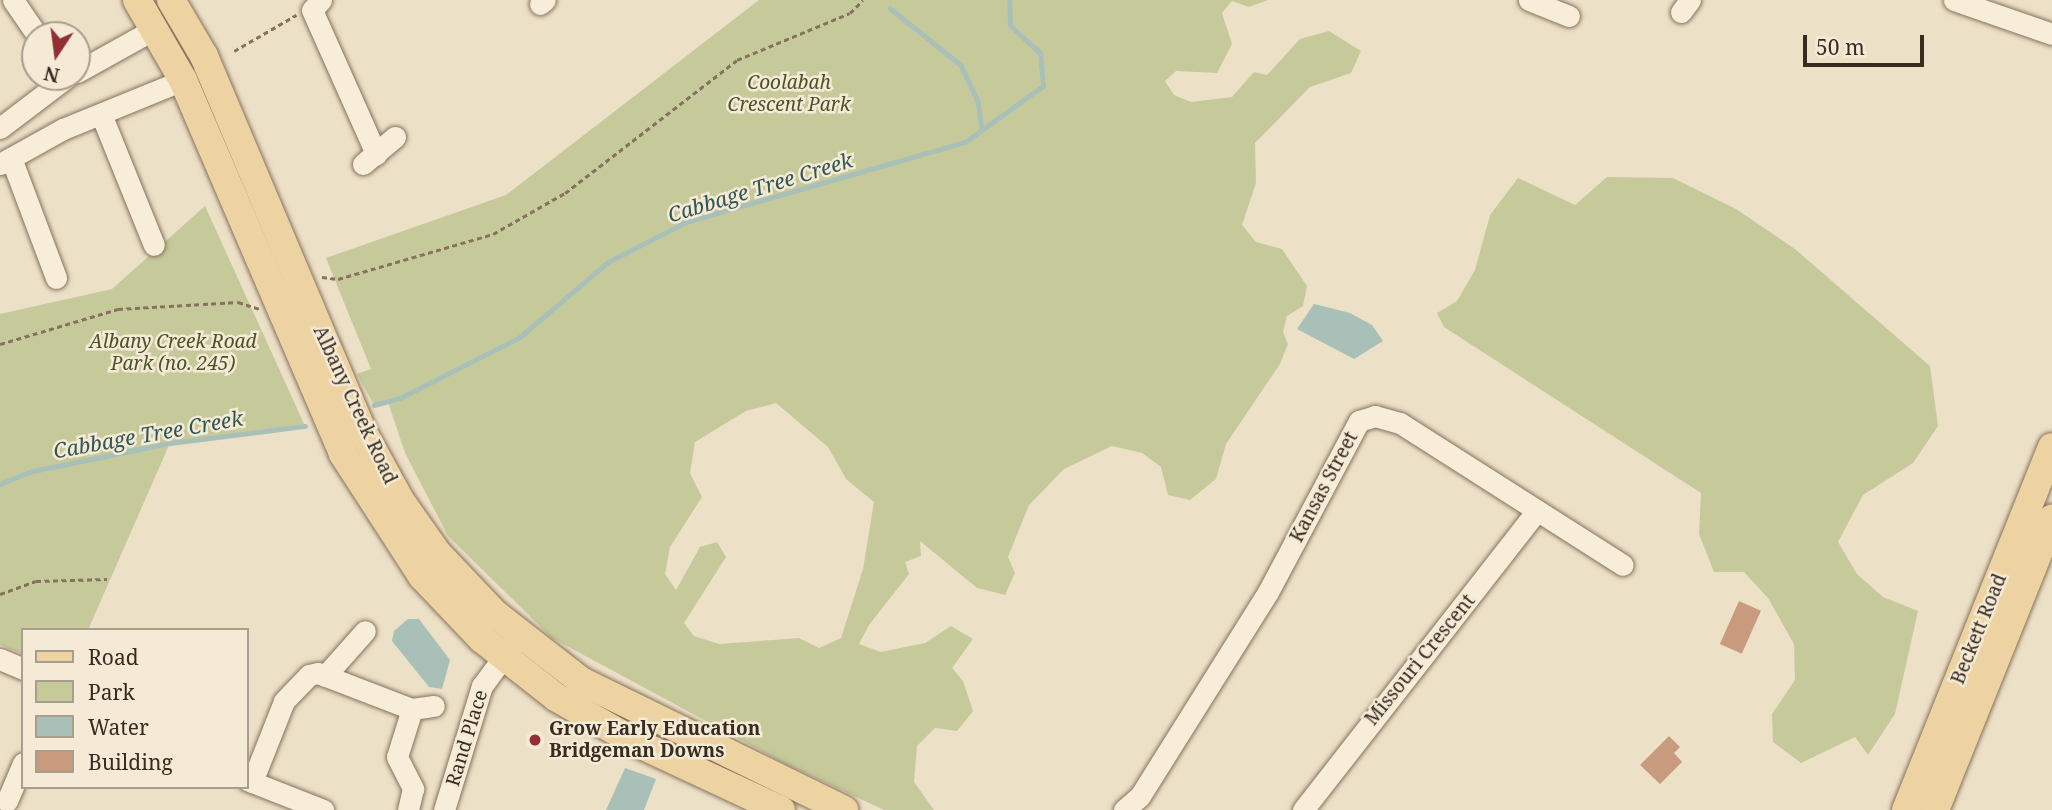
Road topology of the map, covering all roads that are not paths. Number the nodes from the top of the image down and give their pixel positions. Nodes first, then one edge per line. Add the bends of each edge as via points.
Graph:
1 (13, 0) edge
2 (137, 0) edge
3 (171, 0) edge
4 (1529, 0) edge
5 (1954, 0) edge
6 (316, 5) edge
7 (1569, 16) dead end
8 (27, 21) edge
9 (156, 29) junction
10 (2052, 34) edge
11 (91, 63) edge
12 (183, 80) junction
13 (48, 91) edge
14 (101, 114) junction
15 (0, 128) edge
16 (395, 137) dead end
17 (6, 161) edge
18 (154, 245) dead end
19 (56, 278) dead end
20 (2052, 447) edge
21 (1537, 511) junction
22 (2052, 519) edge
23 (1623, 565) dead end
24 (365, 631) dead end
25 (511, 646) junction
26 (0, 659) edge
27 (21, 668) edge
28 (325, 676) junction
29 (434, 706) dead end
30 (412, 709) junction
31 (21, 768) edge
32 (249, 781) edge
33 (414, 789) junction
34 (7, 801) dead end
35 (447, 801) edge
36 (323, 810) edge
37 (408, 810) edge
38 (781, 810) edge
39 (844, 810) edge
40 (1124, 810) edge
41 (1303, 810) edge
42 (1906, 810) edge
43 (1935, 810) edge

1 - 8 street
2 - 9 main road, Albany Creek Road
3 - 25 main road, Albany Creek Road via 204,57 383,470 438,554
4 - 7 street
5 - 10 street
6 - 16 street via 369,159
9 - 11 street
9 - 12 main road, Albany Creek Road
12 - 14 street
12 - 25 main road, Albany Creek Road via 357,480 422,576
13 - 15 street
14 - 17 street
14 - 18 street
17 - 19 street
20 - 42 main road, Beckett Road
21 - 23 street, Kansas Street
21 - 40 street, Kansas Street via 1400,423 1375,416 1359,421 1268,592 1139,796
21 - 41 street, Missouri Crescent
22 - 43 main road, Beckett Road
24 - 28 street
25 - 35 street, Rand Place via 482,686
25 - 38 main road, Albany Creek Road via 604,726
25 - 39 main road, Albany Creek Road
26 - 27 street
28 - 30 street
28 - 32 street via 309,675 292,689
29 - 30 street
30 - 33 street via 397,757
31 - 34 street
32 - 36 street
33 - 35 street
33 - 37 street

